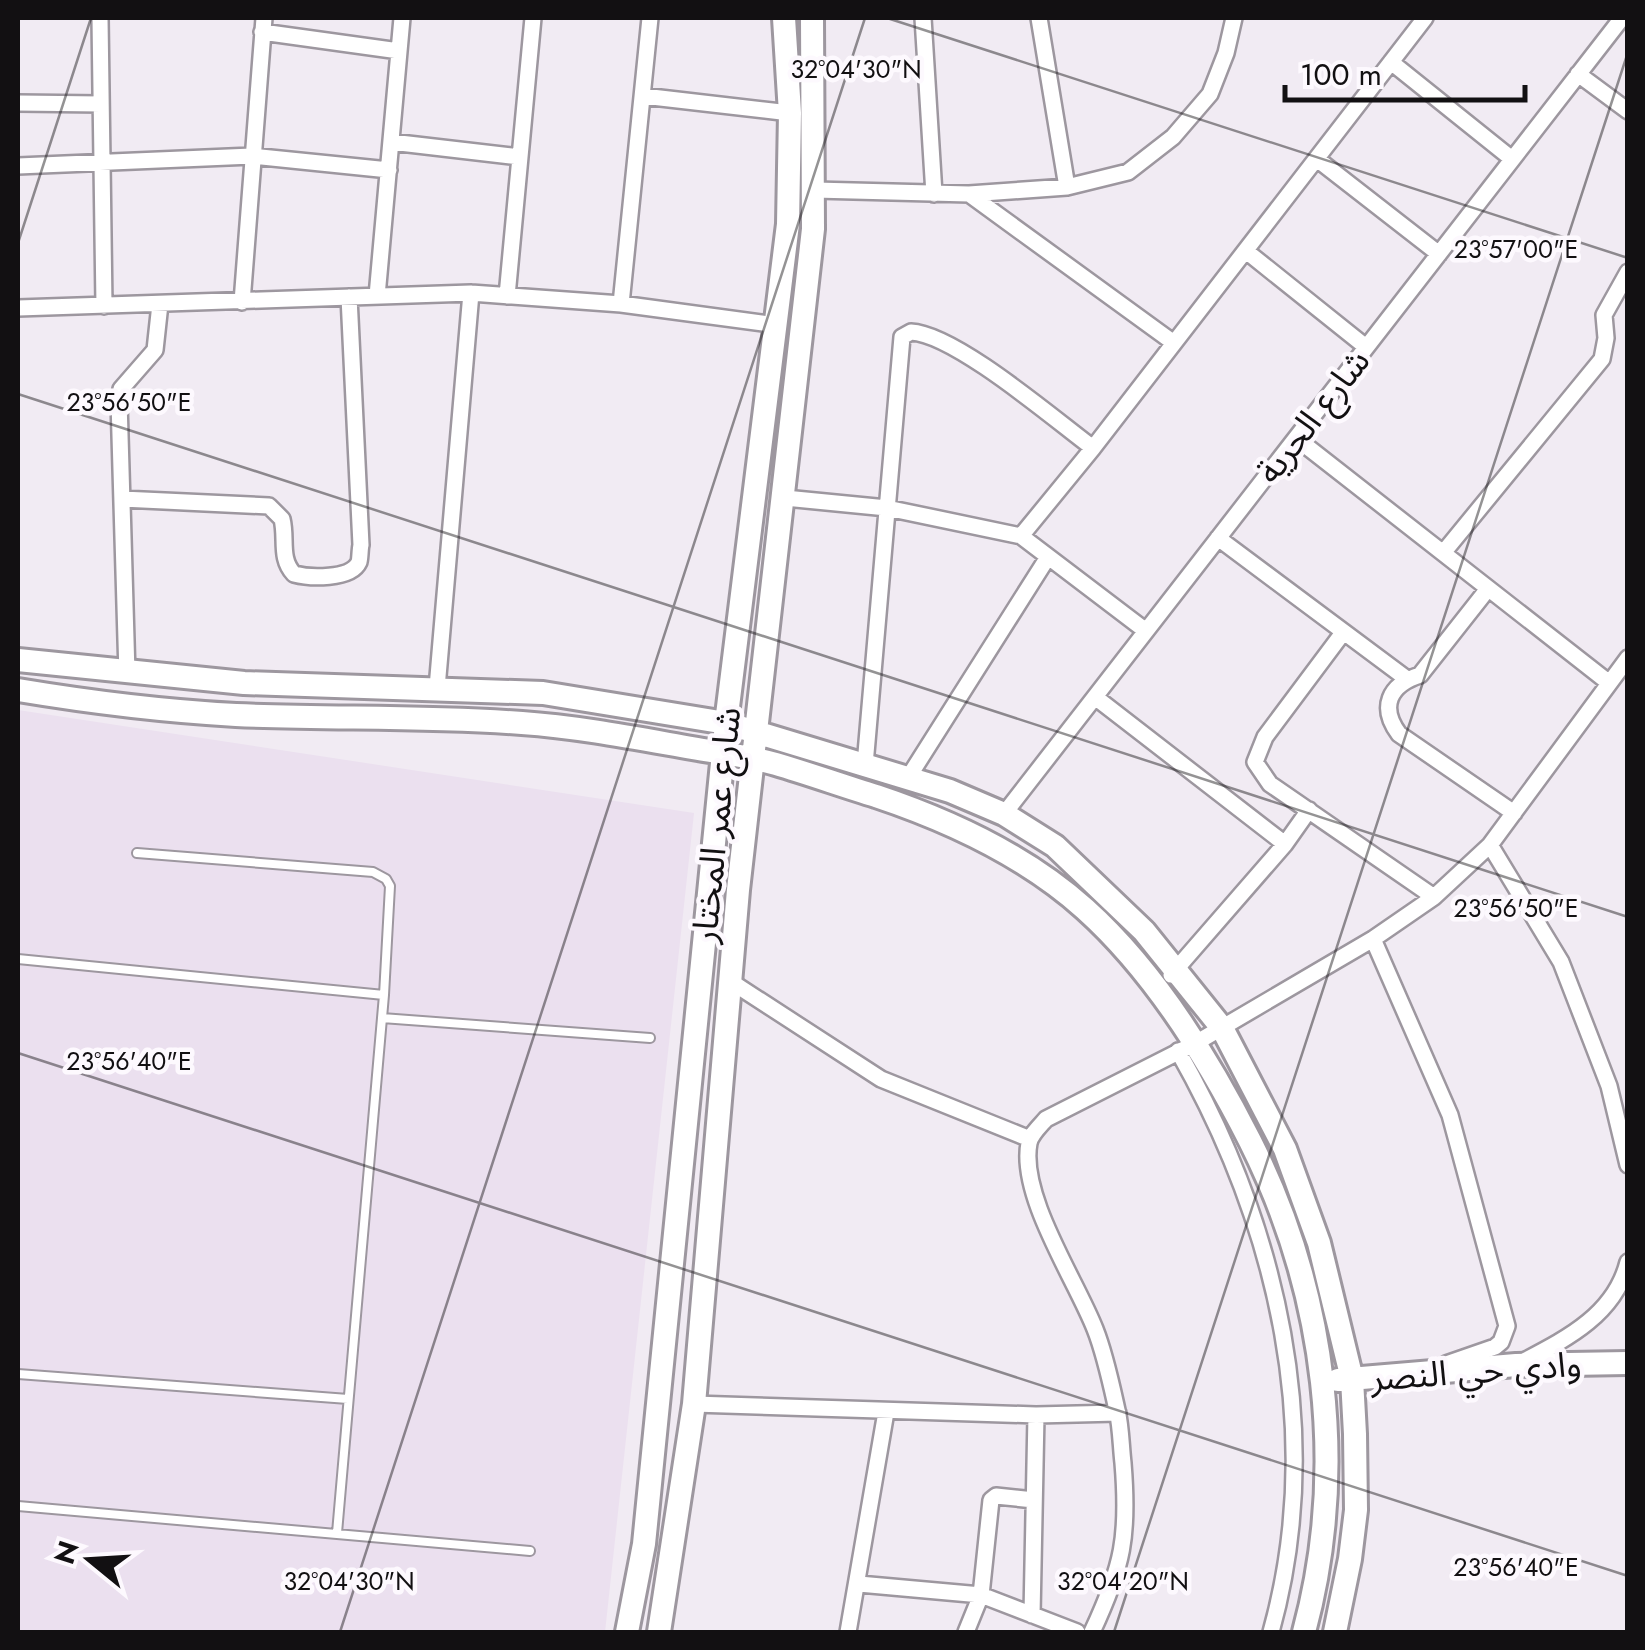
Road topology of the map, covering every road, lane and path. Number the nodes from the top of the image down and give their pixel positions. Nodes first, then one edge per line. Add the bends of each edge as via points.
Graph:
1 (100, 18) edge
2 (402, 18) edge
3 (533, 18) edge
4 (650, 18) edge
5 (784, 18) edge
6 (812, 18) edge
7 (923, 18) edge
8 (1039, 18) edge
9 (1234, 18) edge
10 (1426, 18) edge
11 (1622, 18) edge
12 (263, 25) edge
13 (399, 51) junction
14 (1391, 62) junction
15 (1578, 74) junction
16 (643, 96) junction
17 (18, 103) edge
18 (100, 104) junction
19 (1628, 111) edge
20 (790, 113) junction
21 (392, 142) junction
22 (252, 156) junction
23 (520, 157) junction
24 (1317, 159) junction
25 (1512, 159) junction
26 (100, 161) junction
27 (18, 166) edge
28 (389, 170) junction
29 (1067, 186) junction
30 (815, 190) junction
31 (934, 194) junction
32 (969, 194) junction
33 (1246, 251) junction
34 (1439, 254) junction
35 (1628, 272) edge
36 (470, 294) junction
37 (377, 296) junction
38 (507, 296) junction
39 (349, 297) junction
40 (242, 302) junction
41 (160, 304) junction
42 (621, 304) junction
43 (104, 306) junction
44 (18, 308) edge
45 (777, 325) junction
46 (1174, 343) junction
47 (1366, 347) junction
48 (1296, 438) junction
49 (1093, 448) junction
50 (122, 498) junction
51 (785, 498) junction
52 (886, 508) junction
53 (1020, 536) junction
54 (1218, 538) junction
55 (1443, 553) junction
56 (1048, 557) junction
57 (1488, 590) junction
58 (1146, 631) junction
59 (1342, 634) junction
60 (1628, 658) edge
61 (18, 660) edge
62 (127, 674) junction
63 (1407, 679) junction
64 (1608, 682) junction
65 (437, 688) junction
66 (18, 690) edge
67 (1095, 697) junction
68 (726, 723) junction
69 (755, 730) junction
70 (723, 754) junction
71 (752, 758) junction
72 (865, 765) junction
73 (908, 778) junction
74 (1310, 810) junction
75 (1004, 814) junction
76 (1514, 814) junction
77 (1285, 844) junction
78 (1490, 845) junction
79 (137, 854) dead end
80 (1434, 897) junction
81 (1373, 939) junction
82 (18, 959) edge
83 (1175, 970) junction
84 (730, 980) junction
85 (1157, 990) junction
86 (384, 995) junction
87 (382, 1018) junction
88 (1222, 1028) junction
89 (650, 1038) dead end
90 (1186, 1048) junction
91 (1030, 1139) junction
92 (1628, 1165) edge
93 (1628, 1262) edge
94 (1628, 1363) edge
95 (1516, 1365) junction
96 (1419, 1373) junction
97 (18, 1374) edge
98 (1352, 1379) junction
99 (1324, 1381) junction
100 (348, 1399) junction
101 (694, 1404) junction
102 (886, 1412) junction
103 (1118, 1413) junction
104 (1036, 1415) junction
105 (1034, 1500) junction
106 (18, 1506) edge
107 (337, 1533) junction
108 (530, 1551) dead end
109 (858, 1584) junction
110 (981, 1595) junction
111 (1032, 1615) junction
112 (627, 1632) edge
113 (660, 1632) edge
114 (848, 1632) edge
115 (966, 1632) edge
116 (1077, 1632) edge
117 (1092, 1632) edge
118 (1271, 1632) edge
119 (1304, 1632) edge
120 (1334, 1632) edge

1 - 18 street
2 - 13 street
3 - 23 street
4 - 16 street
5 - 20 street, شارع عمر المختار
6 - 30 street, شارع عمر المختار
7 - 31 street
8 - 29 street
9 - 29 street via 1210,94 1173,137 1128,172
10 - 14 street
11 - 15 street, شارع الحرية
12 - 13 street
12 - 22 street
13 - 21 street
14 - 24 street
14 - 25 street
15 - 19 street
15 - 25 street, شارع الحرية
16 - 20 street
16 - 42 street
17 - 18 street
18 - 26 street
20 - 45 street, شارع عمر المختار
21 - 23 street
21 - 28 street
22 - 26 street
22 - 28 street
22 - 40 street
23 - 38 street
24 - 33 street
24 - 34 street
25 - 34 street, شارع الحرية
26 - 27 street
26 - 43 street
28 - 37 street
29 - 32 street
30 - 31 street
30 - 51 street, شارع عمر المختار
31 - 32 street
32 - 46 street
33 - 46 street
33 - 47 street
34 - 47 street, شارع الحرية
35 - 55 street via 1604,315 1602,360
36 - 37 street
36 - 38 street
36 - 65 street
37 - 39 street
38 - 42 street
39 - 40 street
39 - 50 street via 360,546 360,562 352,570 294,574 284,555 282,519 270,506
40 - 41 street
41 - 43 street
41 - 50 street via 155,350 120,389
42 - 45 street
43 - 44 street
45 - 68 street, شارع عمر المختار
46 - 49 street
47 - 48 street, شارع الحرية
48 - 54 street, شارع الحرية
48 - 55 street
49 - 52 street via 981,366 932,336 910,332 899,350
49 - 53 street
50 - 62 street
51 - 52 street
51 - 69 street, شارع عمر المختار
52 - 53 street
52 - 72 street
53 - 56 street
54 - 58 street, شارع الحرية
54 - 59 street
55 - 57 street
56 - 58 street
56 - 73 street
57 - 63 street via 1420,675
57 - 64 street
58 - 67 street, شارع الحرية
59 - 63 street
59 - 74 street via 1255,762 1270,784
60 - 64 street
61 - 62 street
62 - 65 street
63 - 76 street via 1387,708 1399,734
64 - 76 street
65 - 68 street via 543,693
66 - 70 street via 236,714 525,723
67 - 75 street, شارع الحرية
67 - 77 street
68 - 69 street
68 - 70 street, شارع عمر المختار
69 - 71 street, شارع عمر المختار
69 - 72 street
70 - 71 street
70 - 112 street, شارع عمر المختار via 644,1544
71 - 84 street, شارع عمر المختار
71 - 85 street via 904,805 1021,862 1105,928
72 - 73 street
73 - 75 street
74 - 77 street
74 - 80 street
75 - 83 street via 1055,846
76 - 78 street
77 - 83 street
78 - 80 street
78 - 92 street via 1561,962 1609,1086
79 - 86 lane via 379,874 391,894
80 - 81 street
81 - 88 street
81 - 96 street via 1450,1115 1507,1326 1495,1347
82 - 86 lane
83 - 85 street
83 - 88 street
84 - 91 street via 881,1078
84 - 101 street, شارع عمر المختار
85 - 90 street
86 - 87 lane
87 - 89 lane
87 - 100 lane
88 - 90 street
88 - 98 street via 1285,1149 1319,1243
90 - 91 street via 1046,1119
90 - 99 street via 1238,1117 1280,1208
90 - 118 street via 1263,1242 1286,1344 1294,1484
91 - 103 street via 1033,1185 1096,1330
93 - 95 street via 1612,1298 1585,1327
94 - 95 street, وادي حي النصر
95 - 96 street, وادي حي النصر
96 - 98 street, وادي حي النصر
97 - 100 lane
98 - 99 street, وادي حي النصر
98 - 120 street via 1356,1510
99 - 119 street via 1326,1505
100 - 107 lane
101 - 102 street
101 - 113 street, شارع عمر المختار
102 - 104 street
102 - 109 street
103 - 104 street
103 - 117 street via 1124,1549
104 - 105 street
105 - 110 street via 991,1500
105 - 111 street
106 - 107 lane
107 - 108 lane
109 - 110 street
109 - 114 street
110 - 111 street
110 - 115 street
111 - 116 street

